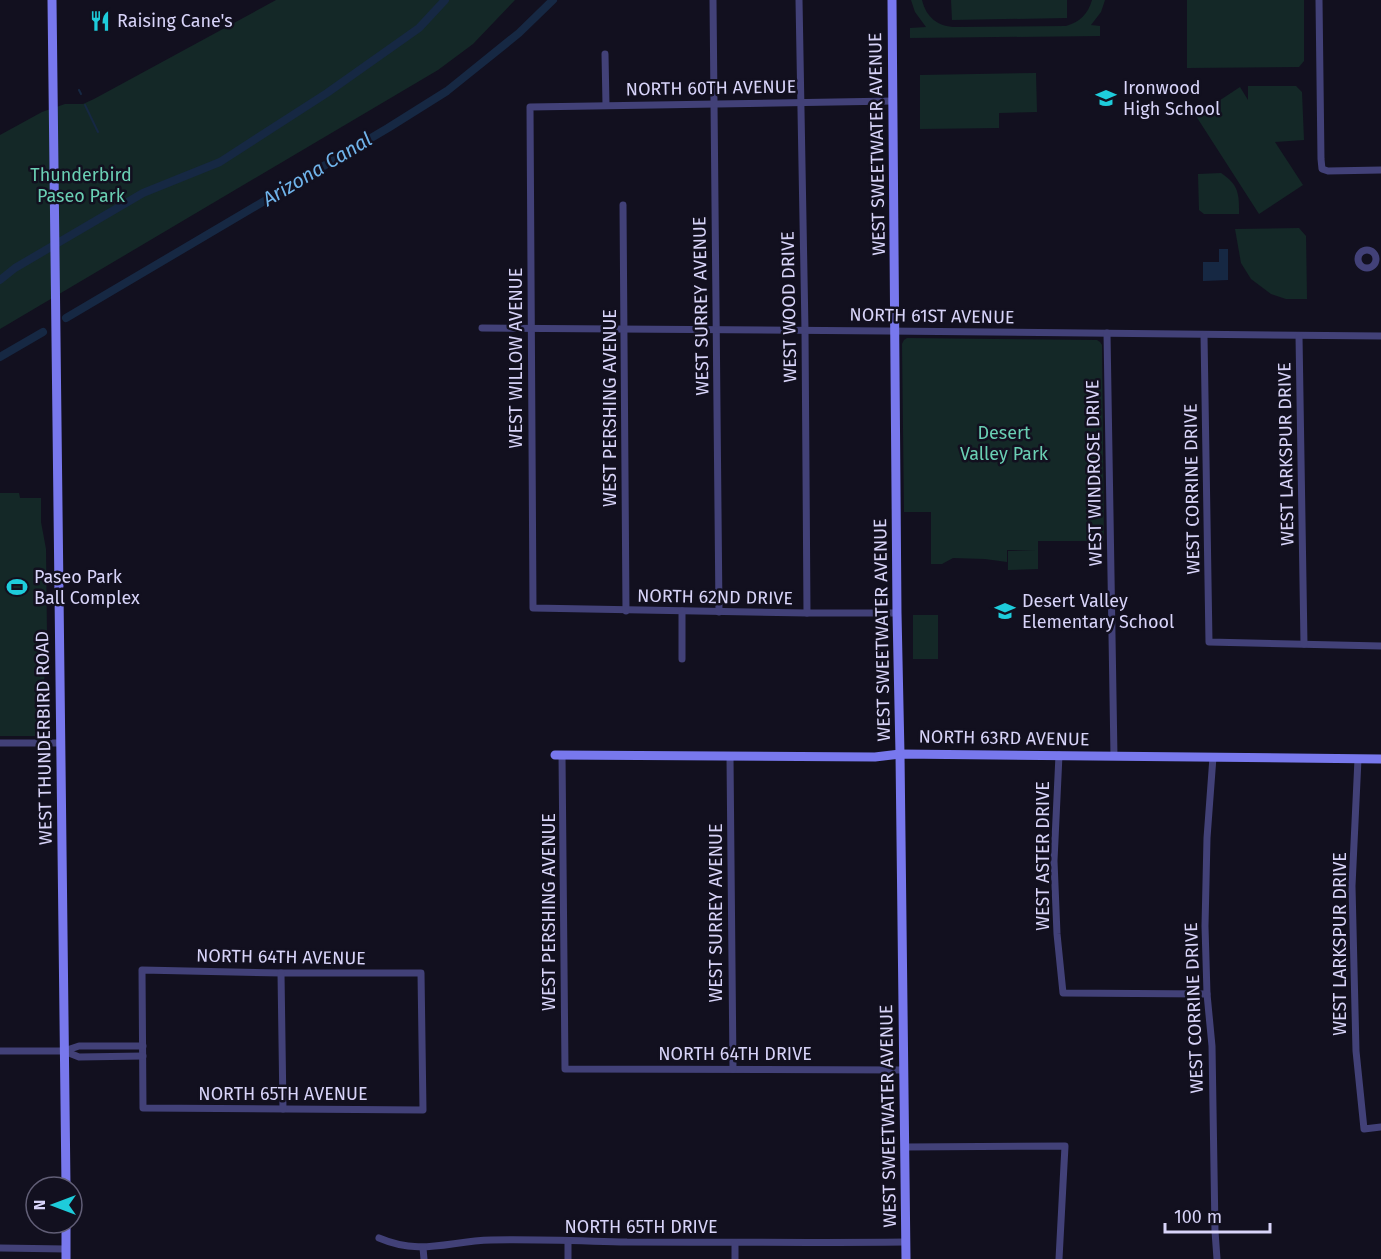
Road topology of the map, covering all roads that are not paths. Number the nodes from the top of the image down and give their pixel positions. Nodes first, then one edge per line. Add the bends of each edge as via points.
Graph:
1 (52, 0) edge
2 (713, 0) edge
3 (799, 0) edge
4 (892, 0) edge
5 (1319, 0) edge
6 (605, 54) dead end
7 (893, 101) junction
8 (801, 102) junction
9 (714, 103) junction
10 (606, 105) junction
11 (530, 106) joint
12 (1381, 170) edge
13 (623, 205) dead end
14 (482, 328) dead end
15 (531, 328) junction
16 (624, 329) junction
17 (717, 330) junction
18 (805, 330) junction
19 (895, 331) junction
20 (1107, 333) junction
21 (1204, 335) junction
22 (1299, 336) junction
23 (1381, 336) edge
24 (533, 608) joint
25 (626, 610) junction
26 (682, 611) junction
27 (719, 612) junction
28 (807, 613) junction
29 (897, 613) junction
30 (1304, 644) junction
31 (1381, 646) edge
32 (682, 660) dead end
33 (0, 743) edge
34 (61, 743) junction
35 (900, 754) junction
36 (558, 755) joint
37 (1059, 755) junction
38 (1114, 756) junction
39 (730, 757) junction
40 (1213, 757) junction
41 (1358, 759) junction
42 (1381, 759) edge
43 (281, 973) junction
44 (1207, 994) junction
45 (110, 1046) junction
46 (143, 1046) junction
47 (0, 1051) edge
48 (64, 1051) junction
49 (110, 1056) junction
50 (143, 1056) junction
51 (565, 1068) joint
52 (733, 1069) junction
53 (904, 1070) junction
54 (283, 1110) junction
55 (423, 1110) joint
56 (1381, 1127) edge
57 (905, 1147) junction
58 (66, 1175) edge
59 (66, 1235) edge
60 (379, 1238) dead end
61 (568, 1241) junction
62 (905, 1242) junction
63 (735, 1243) junction
64 (0, 1248) edge
65 (423, 1248) junction
66 (66, 1254) edge
67 (424, 1259) edge
68 (568, 1259) edge
69 (735, 1259) edge
70 (906, 1259) edge
71 (1059, 1259) edge
72 (1216, 1259) edge

1 - 34 street, WEST THUNDERBIRD ROAD
2 - 9 street, WEST SURREY AVENUE
3 - 8 street, WEST WOOD DRIVE
4 - 7 street, WEST SWEETWATER AVENUE
5 - 12 street via 1322,169
6 - 10 street
7 - 8 street, NORTH 60TH AVENUE
7 - 19 street, WEST SWEETWATER AVENUE
8 - 9 street, NORTH 60TH AVENUE
8 - 18 street, WEST WOOD DRIVE
9 - 10 street, NORTH 60TH AVENUE
9 - 17 street, WEST SURREY AVENUE
10 - 11 street, NORTH 60TH AVENUE
11 - 15 street, WEST WILLOW AVENUE
13 - 16 street, WEST PERSHING AVENUE
14 - 15 street, NORTH 61ST AVENUE
15 - 16 street, NORTH 61ST AVENUE
15 - 24 street, WEST WILLOW AVENUE
16 - 17 street, NORTH 61ST AVENUE
16 - 25 street, WEST PERSHING AVENUE
17 - 18 street, NORTH 61ST AVENUE
17 - 27 street, WEST SURREY AVENUE
18 - 19 street, NORTH 61ST AVENUE
18 - 28 street, WEST WOOD DRIVE
19 - 20 street, NORTH 61ST AVENUE
19 - 29 street, WEST SWEETWATER AVENUE
20 - 21 street, NORTH 61ST AVENUE
20 - 38 street, WEST WINDROSE DRIVE
21 - 22 street, NORTH 61ST AVENUE
21 - 30 street, WEST CORRINE DRIVE via 1209,642
22 - 23 street, NORTH 61ST AVENUE
22 - 30 street, WEST LARKSPUR DRIVE
24 - 25 street, NORTH 62ND DRIVE
25 - 26 street, NORTH 62ND DRIVE
26 - 27 street, NORTH 62ND DRIVE
26 - 32 street
27 - 28 street, NORTH 62ND DRIVE
28 - 29 street, NORTH 62ND DRIVE
29 - 35 street, WEST SWEETWATER AVENUE
30 - 31 street
33 - 34 street
34 - 48 street, WEST THUNDERBIRD ROAD
35 - 37 street, NORTH 63RD AVENUE
35 - 39 street, NORTH 63RD AVENUE
35 - 53 street, WEST SWEETWATER AVENUE
36 - 39 street, NORTH 63RD AVENUE
36 - 51 street, WEST PERSHING AVENUE
37 - 38 street, NORTH 63RD AVENUE
37 - 44 street, WEST ASTER DRIVE via 1054,861 1064,993
38 - 40 street, NORTH 63RD AVENUE
39 - 52 street, WEST SURREY AVENUE
40 - 41 street, NORTH 63RD AVENUE
40 - 44 street, WEST CORRINE DRIVE via 1207,838
41 - 42 street, NORTH 63RD AVENUE
41 - 56 street, WEST LARKSPUR DRIVE via 1352,886 1356,1051 1364,1130
43 - 46 street, NORTH 64TH AVENUE via 142,970
43 - 54 street
43 - 55 street, NORTH 64TH AVENUE via 421,974
44 - 72 street, WEST CORRINE DRIVE via 1212,1046
45 - 46 street
45 - 48 street via 79,1046
45 - 49 street
46 - 50 street
47 - 48 street
48 - 49 street via 79,1057
48 - 58 street, WEST THUNDERBIRD ROAD
49 - 50 street
50 - 54 street, NORTH 65TH AVENUE via 143,1108
51 - 52 street, NORTH 64TH DRIVE
52 - 53 street, NORTH 64TH DRIVE
53 - 57 street, WEST SWEETWATER AVENUE
54 - 55 street, NORTH 65TH AVENUE
57 - 62 street, WEST SWEETWATER AVENUE
57 - 71 street via 1065,1146
59 - 66 street
60 - 65 street, NORTH 65TH DRIVE
61 - 63 street, NORTH 65TH DRIVE
61 - 65 street, NORTH 65TH DRIVE via 489,1240
61 - 68 street
62 - 63 street, NORTH 65TH DRIVE
62 - 70 street, WEST SWEETWATER AVENUE
63 - 69 street
64 - 66 street
65 - 67 street

